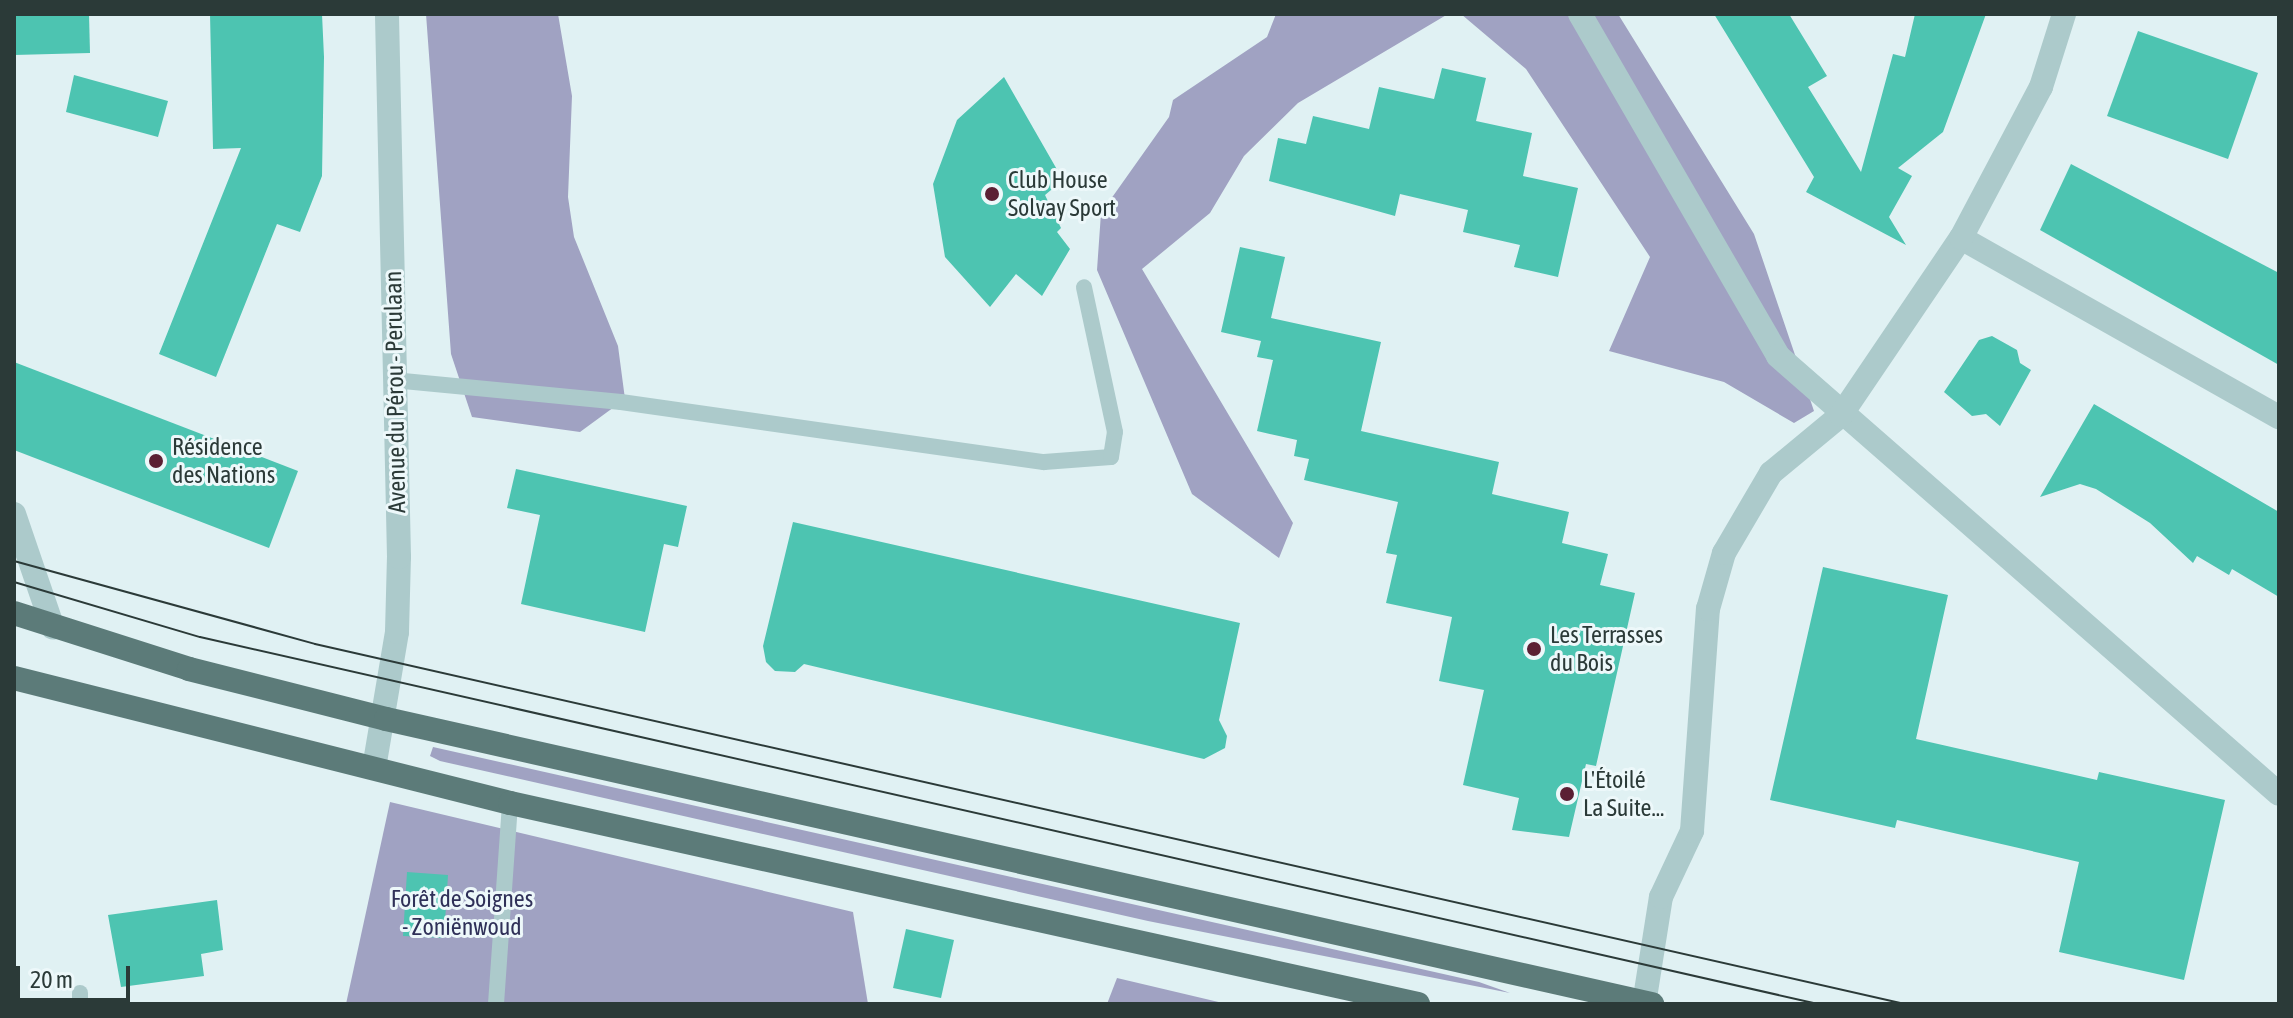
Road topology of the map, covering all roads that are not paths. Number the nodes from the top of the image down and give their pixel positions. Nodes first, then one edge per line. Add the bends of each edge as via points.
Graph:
1 (387, 14) edge
2 (1580, 14) edge
3 (2064, 14) edge
4 (1961, 238) junction
5 (1084, 287) dead end
6 (393, 380) junction
7 (1841, 415) junction
8 (2279, 417) edge
9 (14, 514) edge
10 (14, 613) edge
11 (53, 628) junction
12 (14, 678) edge
13 (386, 719) junction
14 (374, 768) junction
15 (2279, 794) edge
16 (510, 803) junction
17 (1647, 1003) edge
18 (496, 1004) edge
19 (1418, 1004) edge

1 - 6 street, Avenue du Pérou - Perulaan
2 - 7 street via 1778,356
3 - 4 street via 2041,87
4 - 7 street
4 - 8 street
5 - 6 lane via 1115,432 1111,457 1044,462 621,402
6 - 13 street, Avenue du Pérou - Perulaan via 399,557
7 - 15 street
7 - 17 street via 1771,473 1724,553 1708,609 1692,831 1661,897
9 - 11 street
10 - 11 main road
11 - 13 main road
12 - 14 main road
13 - 14 street, Avenue du Pérou - Perulaan
13 - 17 main road
14 - 16 main road
16 - 18 lane
16 - 19 main road

